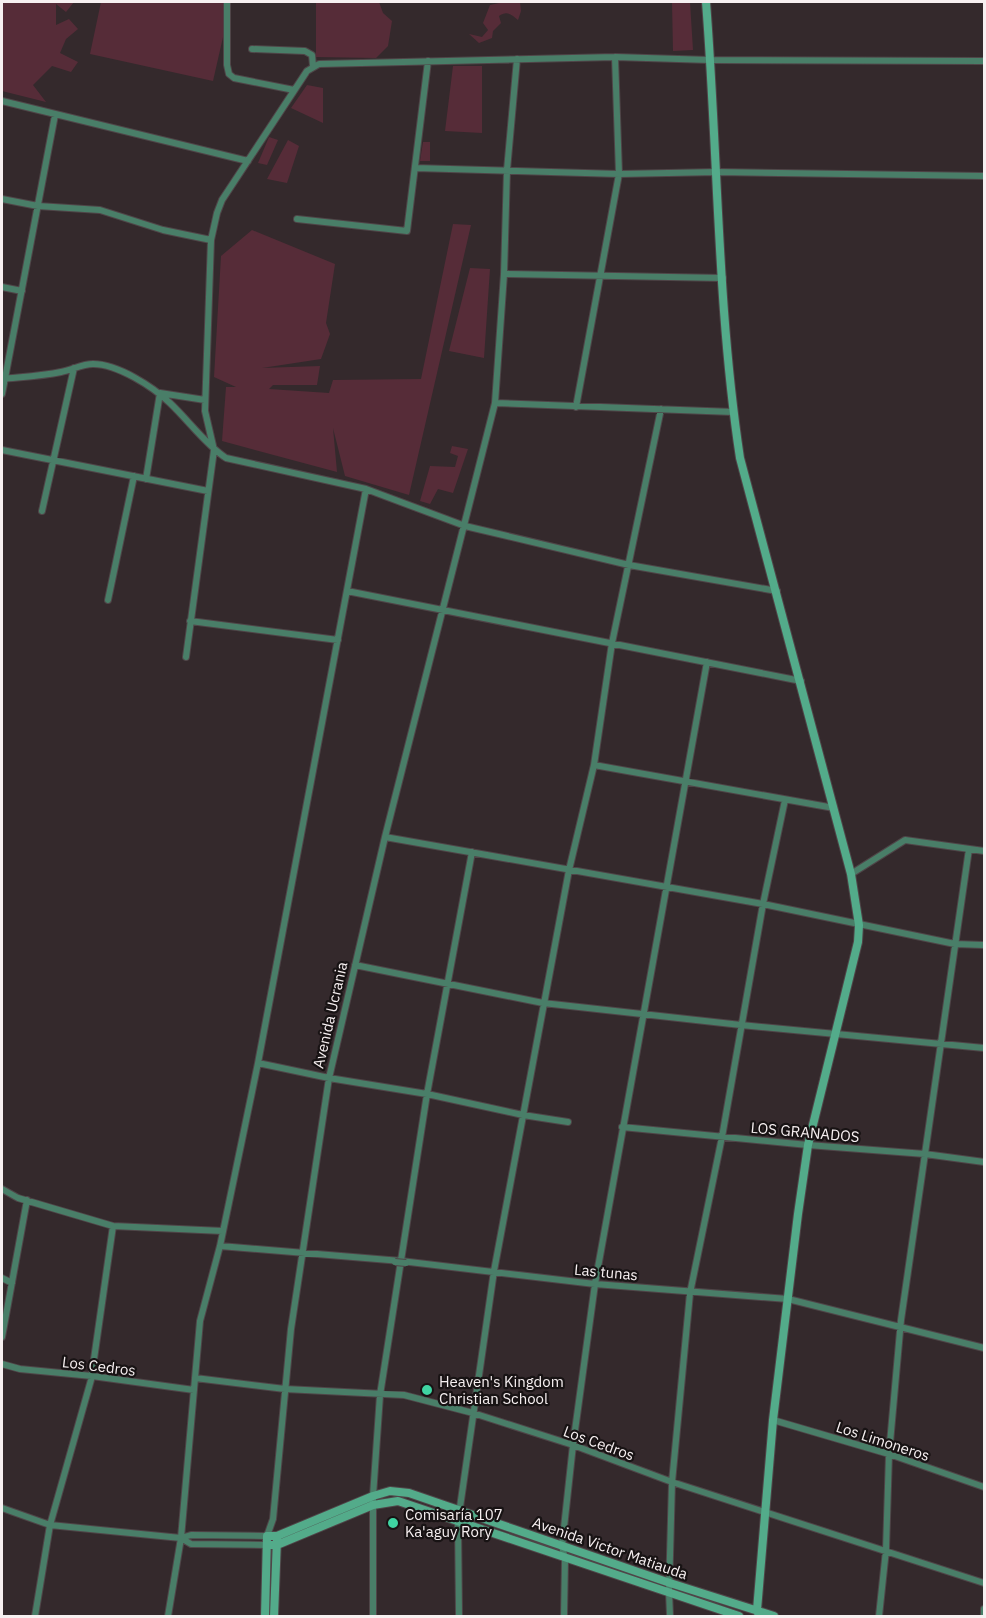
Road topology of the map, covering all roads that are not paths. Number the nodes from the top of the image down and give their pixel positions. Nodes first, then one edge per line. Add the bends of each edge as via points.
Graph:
1 (227, 2) edge
2 (706, 2) edge
3 (252, 49) dead end
4 (615, 57) junction
5 (517, 59) junction
6 (710, 60) junction
7 (428, 61) junction
8 (984, 61) edge
9 (313, 66) junction
10 (294, 90) junction
11 (2, 100) edge
12 (56, 115) junction
13 (248, 161) junction
14 (415, 168) junction
15 (507, 170) junction
16 (717, 172) junction
17 (619, 174) junction
18 (984, 176) edge
19 (2, 199) edge
20 (38, 206) junction
21 (297, 219) dead end
22 (211, 240) junction
23 (504, 274) junction
24 (600, 276) junction
25 (723, 278) junction
26 (2, 287) edge
27 (22, 291) junction
28 (74, 368) junction
29 (3, 379) edge
30 (159, 393) junction
31 (2, 394) edge
32 (205, 400) junction
33 (495, 403) junction
34 (576, 407) junction
35 (661, 409) junction
36 (733, 412) junction
37 (2, 450) edge
38 (214, 450) junction
39 (55, 460) junction
40 (134, 477) junction
41 (146, 479) junction
42 (366, 489) junction
43 (208, 492) junction
44 (42, 511) dead end
45 (465, 526) junction
46 (629, 565) junction
47 (347, 591) junction
48 (777, 591) junction
49 (108, 600) dead end
50 (442, 608) junction
51 (190, 621) junction
52 (338, 640) junction
53 (612, 643) junction
54 (186, 657) dead end
55 (707, 662) junction
56 (801, 681) junction
57 (594, 765) junction
58 (687, 782) junction
59 (784, 800) junction
60 (834, 808) junction
61 (385, 837) junction
62 (969, 849) junction
63 (984, 851) edge
64 (472, 852) junction
65 (569, 870) junction
66 (851, 874) junction
67 (667, 888) junction
68 (763, 904) junction
69 (859, 925) junction
70 (955, 944) junction
71 (984, 945) edge
72 (355, 966) junction
73 (447, 984) junction
74 (543, 1003) junction
75 (643, 1013) junction
76 (741, 1025) junction
77 (836, 1034) junction
78 (941, 1042) junction
79 (984, 1048) edge
80 (258, 1063) junction
81 (329, 1078) junction
82 (427, 1094) junction
83 (523, 1115) junction
84 (568, 1122) dead end
85 (622, 1127) junction
86 (723, 1137) junction
87 (808, 1145) junction
88 (925, 1154) junction
89 (984, 1162) edge
90 (2, 1189) edge
91 (27, 1200) junction
92 (113, 1226) junction
93 (223, 1231) junction
94 (220, 1246) junction
95 (302, 1254) junction
96 (401, 1262) junction
97 (495, 1271) junction
98 (2, 1278) edge
99 (12, 1283) junction
100 (595, 1284) junction
101 (690, 1290) junction
102 (788, 1299) junction
103 (900, 1327) junction
104 (2, 1337) edge
105 (984, 1348) edge
106 (2, 1364) edge
107 (92, 1376) junction
108 (195, 1378) junction
109 (285, 1389) junction
110 (194, 1390) junction
111 (380, 1395) junction
112 (473, 1413) junction
113 (773, 1420) junction
114 (573, 1445) junction
115 (889, 1454) junction
116 (672, 1482) junction
117 (984, 1487) edge
118 (373, 1500) junction
119 (2, 1508) edge
120 (460, 1511) junction
121 (767, 1512) junction
122 (458, 1521) junction
123 (50, 1525) junction
124 (182, 1538) junction
125 (272, 1540) junction
126 (561, 1546) junction
127 (886, 1550) junction
128 (566, 1559) junction
129 (984, 1583) edge
130 (669, 1588) junction
131 (984, 1609) edge
132 (758, 1613) edge
133 (35, 1617) edge
134 (168, 1617) edge
135 (265, 1617) edge
136 (274, 1617) edge
137 (373, 1617) edge
138 (459, 1617) edge
139 (564, 1617) edge
140 (670, 1617) edge
141 (739, 1617) edge
142 (774, 1617) edge
143 (879, 1617) edge
144 (984, 1617) edge

1 - 10 street via 229,74
2 - 6 street
3 - 9 street via 305,51 312,55
4 - 5 street
4 - 6 street
4 - 17 street
5 - 7 street
5 - 15 street, Avenida Ucrania
6 - 8 street
6 - 16 street
7 - 9 street
7 - 14 street
9 - 10 street
10 - 13 street
11 - 12 street
12 - 13 street
12 - 20 street
13 - 22 street via 222,200
14 - 15 street
14 - 21 street via 407,231
15 - 17 street
15 - 23 street, Avenida Ucrania
16 - 17 street
16 - 18 street
16 - 25 street
17 - 24 street
19 - 20 street
20 - 22 street via 100,210
20 - 27 street
22 - 32 street
23 - 24 street
23 - 33 street, Avenida Ucrania
24 - 25 street
24 - 34 street
25 - 36 street
26 - 27 street
27 - 29 street
28 - 29 street
28 - 30 street via 95,364 110,367
28 - 39 street
29 - 31 street
30 - 32 street
30 - 38 street
30 - 41 street
32 - 38 street
33 - 34 street
33 - 45 street, Avenida Ucrania
34 - 35 street
35 - 36 street
35 - 46 street
36 - 48 street via 741,458
37 - 39 street
38 - 42 street via 226,458
38 - 43 street
39 - 40 street
39 - 44 street
40 - 41 street
40 - 49 street
41 - 43 street
42 - 45 street
42 - 47 street
43 - 51 street
45 - 46 street
45 - 50 street, Avenida Ucrania
46 - 48 street
46 - 53 street
47 - 50 street
47 - 52 street
48 - 56 street
50 - 53 street
50 - 61 street, Avenida Ucrania
51 - 52 street
51 - 54 street
52 - 80 street
53 - 55 street
53 - 57 street
55 - 56 street
55 - 58 street
56 - 60 street
57 - 58 street
57 - 65 street
58 - 59 street
58 - 67 street
59 - 60 street
59 - 68 street
60 - 66 street
61 - 64 street
61 - 72 street, Avenida Ucrania
62 - 63 street
62 - 66 street via 905,840
62 - 70 street
64 - 65 street
64 - 73 street
65 - 67 street
65 - 74 street
66 - 69 street
67 - 68 street
67 - 75 street
68 - 69 street
68 - 76 street
69 - 70 street
69 - 77 street
70 - 71 street
70 - 78 street
72 - 73 street
72 - 81 street, Avenida Ucrania
73 - 74 street
73 - 82 street
74 - 75 street
74 - 83 street
75 - 76 street
75 - 85 street
76 - 77 street
76 - 86 street
77 - 78 street
77 - 87 street
78 - 79 street
78 - 88 street
80 - 81 street
80 - 93 street
81 - 82 street
81 - 95 street, Avenida Ucrania
82 - 83 street
82 - 96 street
83 - 84 street
83 - 97 street
85 - 86 street, LOS GRANADOS
85 - 100 street
86 - 87 street, LOS GRANADOS
86 - 101 street
87 - 88 street, LOS GRANADOS
87 - 102 street
88 - 89 street, LOS GRANADOS
88 - 103 street
90 - 91 street
91 - 92 street
91 - 99 street
92 - 93 street
92 - 107 street
93 - 94 street
94 - 95 street, Las tunas
94 - 108 street via 200,1321
95 - 96 street, Las tunas
95 - 109 street, Avenida Ucrania
96 - 97 street, Las tunas
96 - 111 street
97 - 100 street, Las tunas
97 - 112 street
98 - 99 street
99 - 104 street
100 - 101 street, Las tunas
100 - 114 street
101 - 102 street, Las tunas
101 - 116 street
102 - 103 street, Las tunas
102 - 113 street
103 - 105 street, Las tunas
103 - 115 street
106 - 107 street, Los Cedros
107 - 110 street, Los Cedros
107 - 123 street
108 - 109 street, Los Cedros
108 - 110 street
109 - 111 street, Los Cedros
109 - 125 street, Avenida Ucrania
110 - 124 street
111 - 112 street, Los Cedros via 404,1395
111 - 118 street
112 - 114 street, Los Cedros
112 - 120 street
113 - 115 street, Los Limoneros
113 - 121 street
114 - 116 street, Los Cedros
114 - 126 street
115 - 117 street, Los Limoneros
115 - 127 street
116 - 121 street, Los Cedros
116 - 130 street
118 - 120 street, Avenida Victor Matiauda via 390,1491 400,1491
118 - 122 street, Avenida Victor Matiauda via 398,1501
118 - 125 street, Avenida Victor Matiauda
118 - 137 street
119 - 123 street
120 - 122 street
120 - 126 street, Avenida Victor Matiauda
121 - 127 street, Los Cedros
121 - 132 street
122 - 128 street, Avenida Victor Matiauda
122 - 138 street
123 - 124 street
123 - 133 street
124 - 125 street via 191,1544
124 - 134 street
125 - 135 street, Avenida Ucrania
125 - 136 street, Avenida Ucrania
126 - 128 street
126 - 130 street, Avenida Victor Matiauda
127 - 129 street, Los Cedros
127 - 143 street
128 - 130 street, Avenida Victor Matiauda
128 - 139 street
130 - 132 street, Avenida Victor Matiauda
130 - 140 street
130 - 141 street, Avenida Victor Matiauda
131 - 144 street
132 - 142 street, Avenida Victor Matiauda

